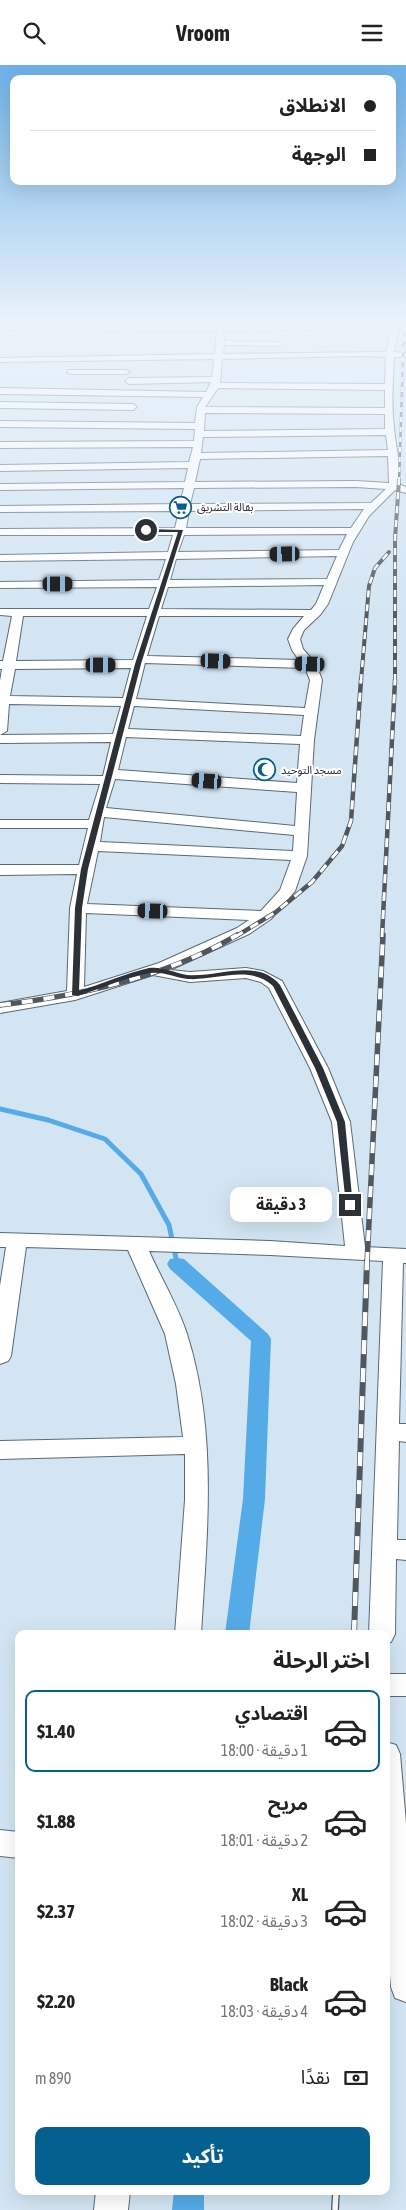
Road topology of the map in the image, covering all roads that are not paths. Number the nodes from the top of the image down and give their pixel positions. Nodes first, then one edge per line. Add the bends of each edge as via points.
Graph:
1 (76, 425) edge
2 (199, 425) edge
3 (390, 425) edge
4 (138, 426) junction
5 (390, 432) junction
6 (136, 444) junction
7 (0, 445) edge
8 (197, 445) junction
9 (393, 453) junction
10 (0, 468) edge
11 (190, 485) junction
12 (123, 486) junction
13 (393, 486) junction
14 (0, 487) edge
15 (406, 490) edge
16 (285, 496) junction
17 (260, 506) junction
18 (371, 506) junction
19 (186, 507) junction
20 (0, 509) edge
21 (114, 519) junction
22 (180, 530) junction
23 (246, 530) junction
24 (355, 531) junction
25 (0, 532) edge
26 (32, 545) junction
27 (342, 553) junction
28 (246, 554) junction
29 (172, 555) junction
30 (0, 557) edge
31 (331, 582) junction
32 (164, 583) junction
33 (0, 585) edge
34 (237, 597) junction
35 (156, 611) junction
36 (0, 612) edge
37 (18, 612) junction
38 (316, 613) junction
39 (139, 662) junction
40 (310, 664) junction
41 (4, 665) edge
42 (1, 700) edge
43 (128, 702) junction
44 (312, 712) junction
45 (0, 731) edge
46 (118, 736) junction
47 (0, 739) edge
48 (307, 740) junction
49 (109, 777) junction
50 (0, 779) edge
51 (304, 788) junction
52 (97, 818) junction
53 (0, 823) edge
54 (302, 831) junction
55 (92, 846) junction
56 (300, 856) junction
57 (85, 869) junction
58 (0, 870) edge
59 (78, 908) junction
60 (266, 916) junction
61 (152, 970) junction
62 (76, 995) junction
63 (1, 1007) edge
64 (8, 1240) edge
65 (136, 1245) junction
66 (356, 1254) junction
67 (400, 1256) edge
68 (398, 1335) edge
69 (0, 1356) edge
70 (397, 1433) edge
71 (196, 1445) junction
72 (0, 1450) edge
73 (395, 1550) edge
74 (188, 1630) edge
75 (383, 1630) edge
76 (390, 1685) edge
77 (406, 1685) edge
78 (390, 1801) edge
79 (0, 1843) edge
80 (15, 1845) edge
81 (406, 1987) edge
82 (113, 2195) edge
83 (111, 2210) edge

1 - 4 street
2 - 8 street
3 - 5 street
4 - 6 street
4 - 8 street
5 - 8 street
5 - 9 street
6 - 7 street
6 - 8 street
8 - 9 street
8 - 10 street
8 - 11 street
9 - 13 street
11 - 12 street
11 - 16 street
11 - 19 street
12 - 14 street
12 - 21 street
13 - 15 street
13 - 16 street
13 - 18 street
16 - 17 street
16 - 18 street
17 - 19 street
17 - 23 street
18 - 24 street
19 - 21 street
19 - 22 street
20 - 26 street
21 - 22 street
21 - 26 street
21 - 26 street
22 - 23 street
22 - 29 street
23 - 24 street
23 - 28 street
24 - 27 street
25 - 26 street
26 - 29 street
26 - 30 street
26 - 32 street
26 - 33 street
27 - 28 street
27 - 31 street
28 - 29 street
28 - 34 street
29 - 32 street
31 - 34 street
31 - 38 street
32 - 34 street
32 - 35 street
34 - 35 street
34 - 38 street
35 - 37 street
35 - 39 street
36 - 37 street
37 - 41 street
38 - 40 street via 302,625 294,639 294,645
39 - 40 street
39 - 41 street
39 - 43 street
40 - 44 street via 316,680
41 - 42 street
42 - 43 street
42 - 45 street
43 - 44 street
43 - 46 street
44 - 48 street
46 - 47 street
46 - 48 street
46 - 49 street
48 - 51 street
49 - 50 street
49 - 51 street
49 - 52 street
51 - 54 street
52 - 53 street
52 - 54 street
52 - 55 street
54 - 56 street
55 - 56 street
55 - 57 street
56 - 60 street via 287,891
57 - 58 street
57 - 59 street
59 - 60 street
59 - 62 street
60 - 61 street via 243,931
61 - 62 street
61 - 66 street via 189,977 258,973 276,985 319,1068 341,1122
62 - 63 street
64 - 65 street
64 - 69 street
65 - 66 street
65 - 71 street via 176,1334
66 - 67 street
67 - 68 street
68 - 70 street
70 - 73 street
71 - 72 street
71 - 74 street via 197,1500
73 - 75 street
76 - 77 street
78 - 81 street
79 - 80 street
82 - 83 street

